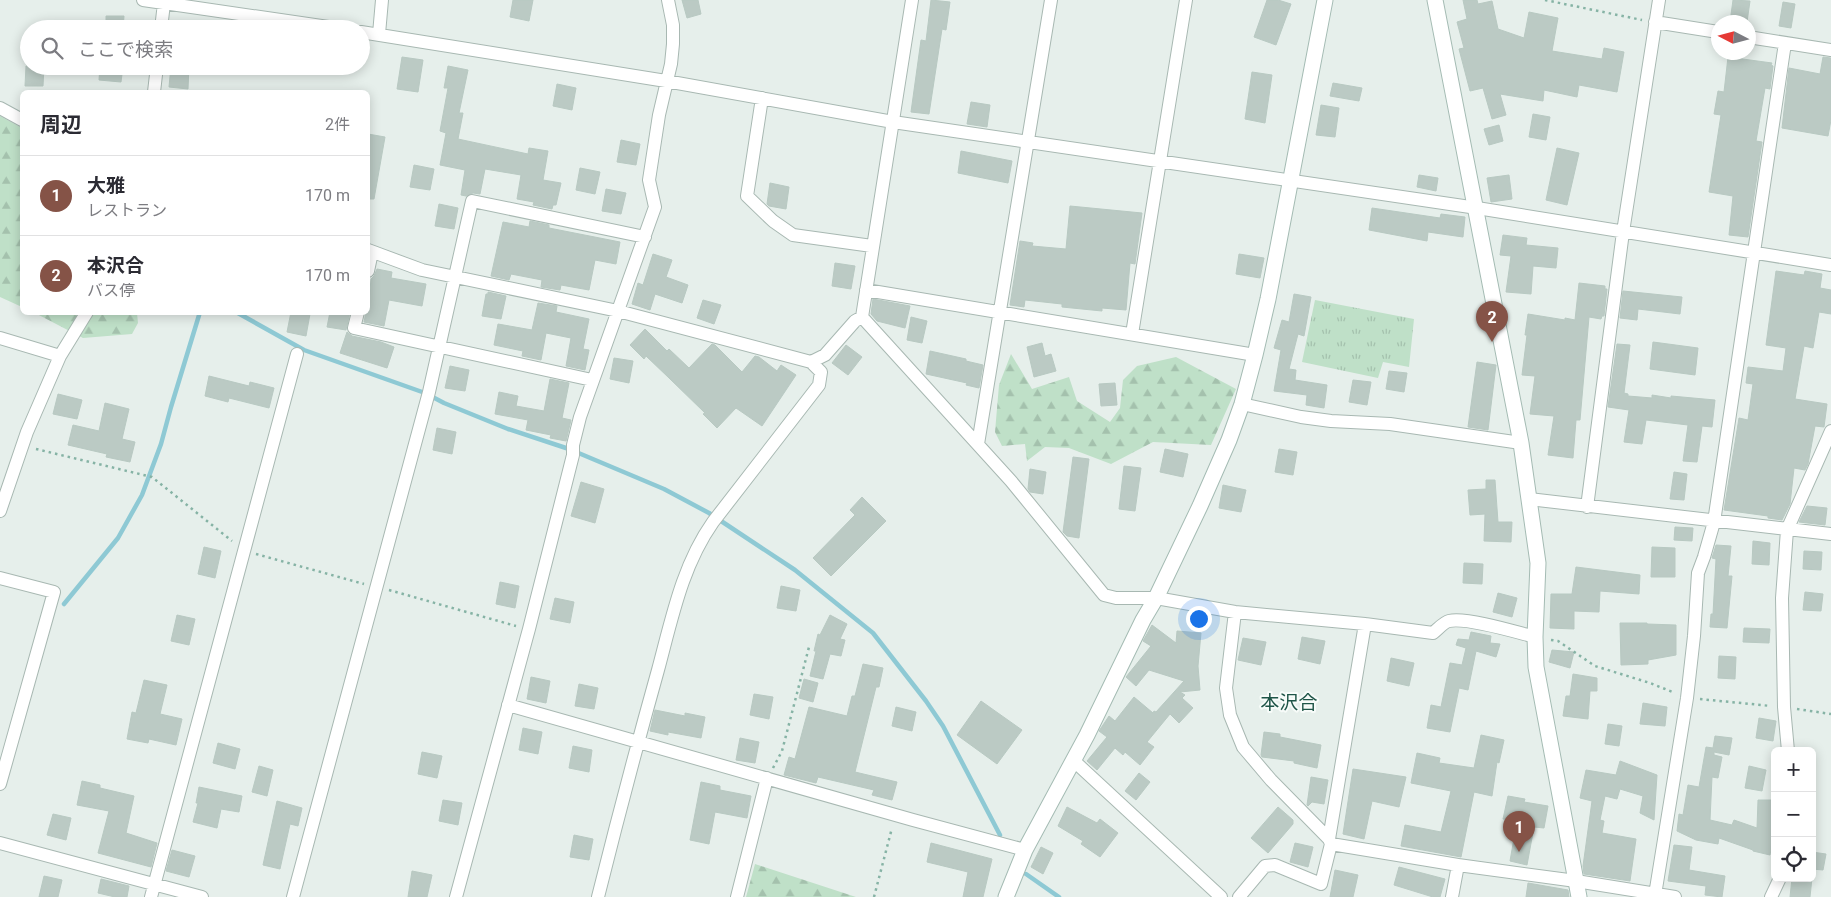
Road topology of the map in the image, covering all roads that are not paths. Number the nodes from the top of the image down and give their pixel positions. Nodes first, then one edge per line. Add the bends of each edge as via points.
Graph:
1 (143, 0) edge
2 (382, 0) edge
3 (668, 0) edge
4 (912, 0) edge
5 (1050, 0) edge
6 (1186, 0) edge
7 (1325, 0) edge
8 (1435, 0) edge
9 (1659, 0) edge
10 (164, 2) junction
11 (163, 20) edge
12 (283, 20) edge
13 (1655, 22) junction
14 (1711, 31) edge
15 (370, 33) edge
16 (378, 34) junction
17 (1756, 38) edge
18 (1785, 43) junction
19 (1831, 50) edge
20 (156, 75) edge
21 (666, 81) junction
22 (154, 90) edge
23 (762, 98) junction
24 (0, 108) edge
25 (20, 119) edge
26 (894, 122) junction
27 (1028, 140) junction
28 (1161, 161) junction
29 (1291, 181) junction
30 (1476, 208) junction
31 (1623, 232) junction
32 (644, 237) junction
33 (872, 246) junction
34 (370, 251) edge
35 (1755, 254) junction
36 (1831, 265) edge
37 (455, 276) junction
38 (866, 290) junction
39 (618, 311) junction
40 (999, 312) junction
41 (85, 315) edge
42 (357, 315) edge
43 (862, 317) junction
44 (1132, 334) junction
45 (0, 338) edge
46 (439, 348) junction
47 (297, 354) dead end
48 (1255, 355) junction
49 (60, 356) junction
50 (811, 362) junction
51 (592, 380) junction
52 (1242, 404) junction
53 (1831, 431) edge
54 (1521, 443) junction
55 (978, 444) junction
56 (1529, 499) junction
57 (1587, 507) junction
58 (0, 512) edge
59 (1714, 522) junction
60 (1787, 530) junction
61 (1831, 534) edge
62 (0, 578) edge
63 (1156, 598) junction
64 (1235, 612) junction
65 (1365, 624) junction
66 (1534, 637) junction
67 (508, 705) junction
68 (638, 742) junction
69 (1788, 747) edge
70 (1073, 760) junction
71 (767, 778) junction
72 (0, 784) edge
73 (1330, 842) junction
74 (0, 843) edge
75 (1025, 850) junction
76 (1458, 866) junction
77 (1576, 881) junction
78 (1778, 882) edge
79 (154, 884) junction
80 (1655, 895) junction
81 (151, 897) edge
82 (202, 897) edge
83 (293, 897) edge
84 (456, 897) edge
85 (598, 897) edge
86 (737, 897) edge
87 (1006, 897) edge
88 (1221, 897) edge
89 (1239, 897) edge
90 (1452, 897) edge
91 (1579, 897) edge
92 (1675, 897) edge
93 (1771, 897) edge

1 - 10 street
2 - 16 street
3 - 21 street via 674,25 671,64
4 - 26 street
5 - 27 street
6 - 28 street
7 - 29 street
8 - 30 street
9 - 13 street
10 - 11 street
10 - 12 street
13 - 14 street
13 - 31 street
15 - 16 street
16 - 21 street
17 - 18 street
18 - 19 street
18 - 35 street
20 - 22 street
21 - 23 street
21 - 32 street via 649,180 655,207
23 - 26 street
23 - 33 street via 747,196 793,235
24 - 25 street
26 - 27 street
26 - 33 street
27 - 28 street
27 - 40 street
28 - 29 street
28 - 44 street
29 - 30 street
29 - 48 street
30 - 31 street
30 - 54 street
31 - 35 street
31 - 57 street
32 - 37 street via 472,201
32 - 39 street
33 - 38 street
34 - 37 street via 422,270
35 - 36 street
35 - 59 street
37 - 39 street
37 - 46 street
38 - 40 street
38 - 43 street
39 - 50 street
39 - 51 street
40 - 44 street
40 - 55 street
41 - 49 street
42 - 46 street via 354,328
43 - 50 street via 855,320 825,355
43 - 55 street
44 - 48 street
45 - 49 street
46 - 51 street
46 - 83 street
47 - 79 street
48 - 52 street
49 - 58 street via 22,445
50 - 68 street via 821,372 819,385 701,538 684,574
51 - 67 street
52 - 54 street via 1316,419 1390,424
52 - 63 street via 1213,478
53 - 60 street
54 - 56 street
55 - 63 street via 1104,595
56 - 57 street
56 - 66 street via 1538,563
57 - 59 street
59 - 60 street
59 - 80 street via 1698,573 1687,698
60 - 61 street
60 - 69 street via 1782,598
62 - 72 street via 54,592
63 - 64 street
63 - 70 street
64 - 65 street
64 - 73 street via 1226,688 1230,715 1243,747
65 - 66 street via 1433,633 1448,621 1461,621
65 - 73 street
66 - 77 street via 1536,666
67 - 68 street
67 - 84 street
68 - 71 street
68 - 85 street
70 - 75 street
70 - 88 street
71 - 75 street
71 - 86 street
73 - 76 street
73 - 89 street via 1321,884 1275,864 1265,866
74 - 79 street
75 - 87 street
76 - 77 street
76 - 90 street
77 - 80 street
77 - 91 street
78 - 93 street
79 - 81 street
79 - 82 street
80 - 92 street

